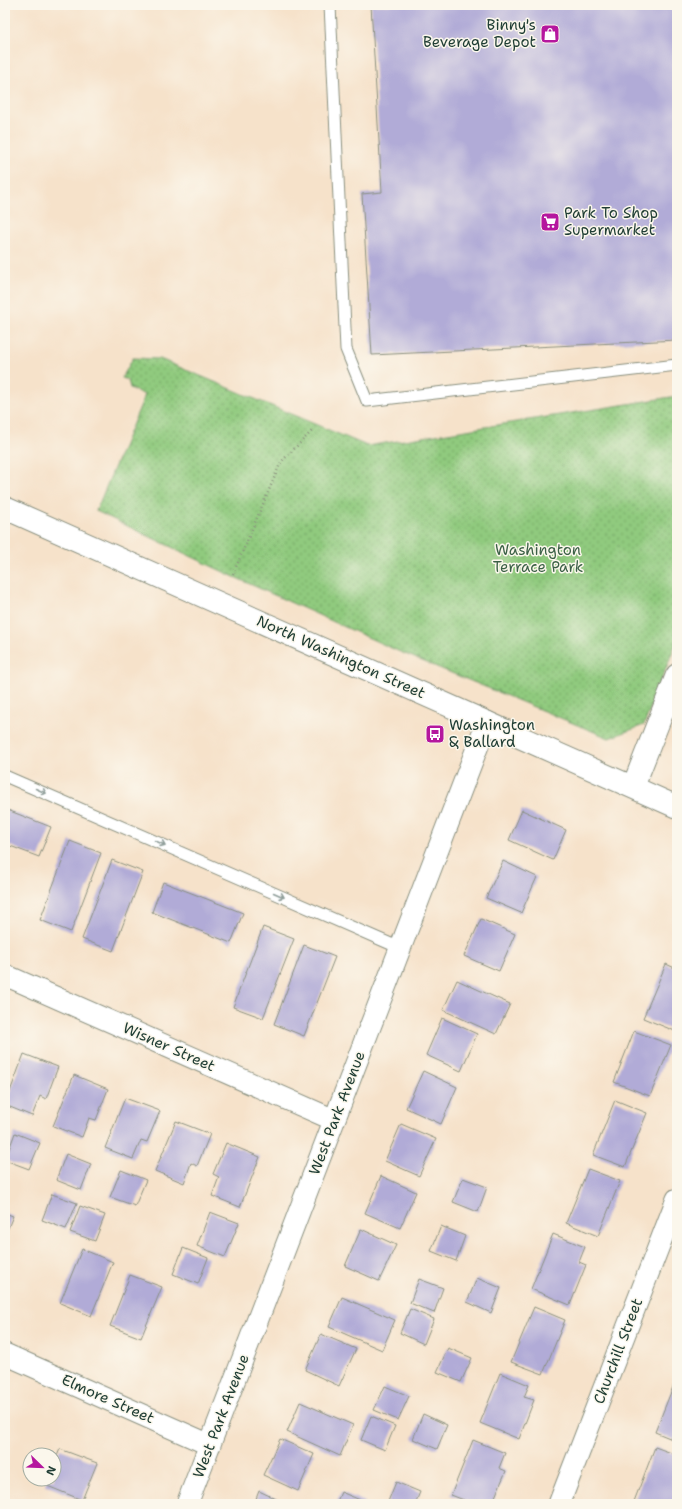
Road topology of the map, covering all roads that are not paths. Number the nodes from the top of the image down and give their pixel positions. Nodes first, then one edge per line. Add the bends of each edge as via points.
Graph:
1 (330, 5) edge
2 (677, 365) edge
3 (5, 508) edge
4 (677, 675) edge
5 (487, 722) junction
6 (5, 776) edge
7 (633, 787) junction
8 (677, 807) edge
9 (400, 948) junction
10 (5, 975) edge
11 (334, 1120) junction
12 (677, 1199) edge
13 (5, 1354) edge
14 (210, 1445) junction
15 (187, 1504) edge
16 (559, 1504) edge

1 - 2 lane via 346,349 367,401
3 - 5 street, North Washington Street
4 - 7 street
5 - 7 street, North Washington Street
5 - 9 street, West Park Avenue
6 -> 9 lane
7 - 8 street, North Washington Street
9 - 11 street, West Park Avenue
10 - 11 street, Wisner Street
11 - 14 street, West Park Avenue
12 - 16 street, Churchill Street
13 - 14 street, Elmore Street
14 - 15 street, West Park Avenue

